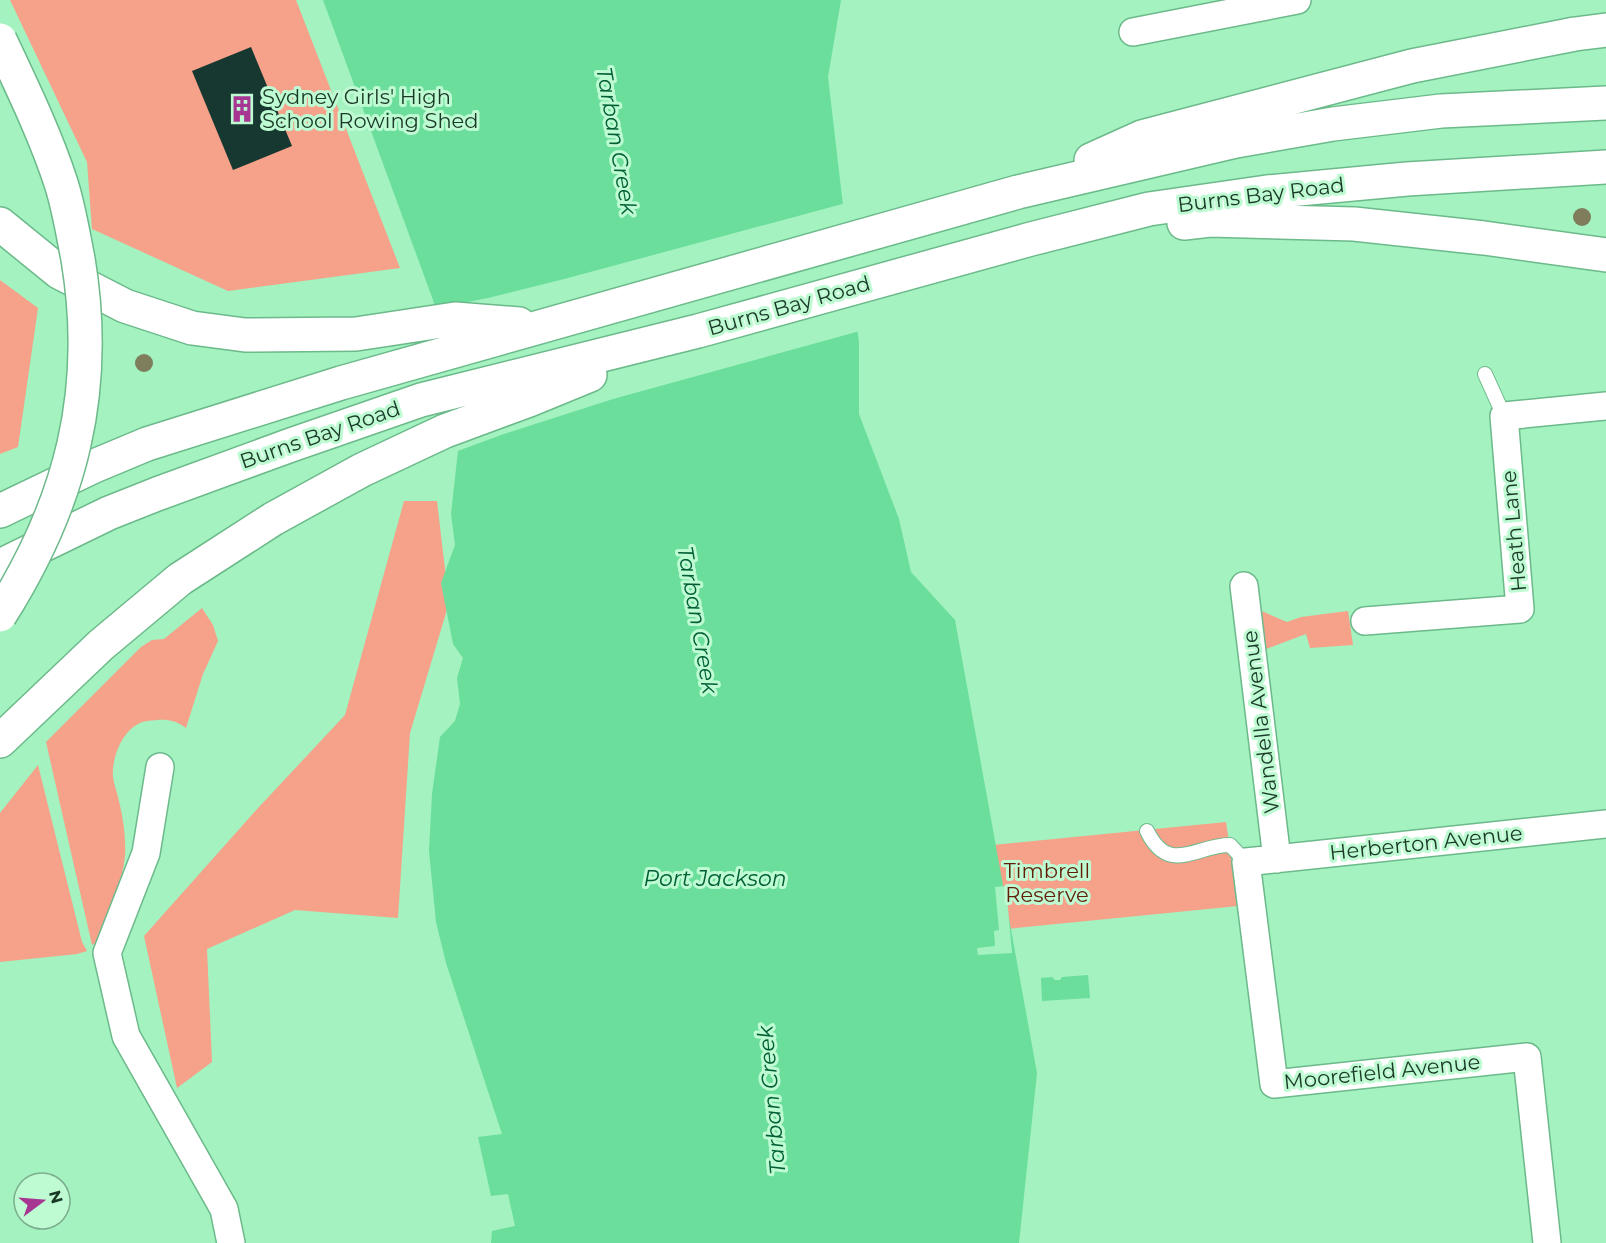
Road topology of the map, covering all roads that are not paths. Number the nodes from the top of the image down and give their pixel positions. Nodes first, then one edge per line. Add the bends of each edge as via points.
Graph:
1 (1297, 0) edge
2 (1606, 30) edge
3 (1133, 32) dead end
4 (0, 40) edge
5 (1606, 103) edge
6 (1606, 167) edge
7 (1018, 192) junction
8 (0, 224) edge
9 (1031, 239) junction
10 (1606, 255) edge
11 (543, 325) junction
12 (698, 331) junction
13 (1485, 374) dead end
14 (1606, 406) edge
15 (1504, 416) junction
16 (0, 511) edge
17 (0, 566) edge
18 (1244, 586) dead end
19 (0, 615) edge
20 (1365, 621) dead end
21 (0, 741) edge
22 (160, 767) dead end
23 (1606, 824) edge
24 (1147, 831) dead end
25 (1277, 859) junction
26 (1246, 862) junction
27 (231, 1243) edge
28 (1547, 1243) edge

1 - 3 street
2 - 7 main road via 1412,66 1154,134
4 - 19 main road, bridge via 45,138 61,185 81,279 84,323 81,411 72,456 41,543
5 - 7 main road, Burns Bay Road via 1441,111 1333,124 1236,141
6 - 9 main road, Burns Bay Road via 1267,192 1149,209
7 - 11 main road, Burns Bay Road
8 - 11 main road via 59,272 125,306 192,328 245,335 356,334 455,319
9 - 10 main road via 1210,220 1254,221 1354,224
9 - 12 main road, Burns Bay Road
11 - 16 main road, Burns Bay Road via 147,444
12 - 17 main road, Burns Bay Road via 421,400 157,494
12 - 21 main road via 445,431 362,470 273,519 180,579 101,645
13 - 15 lane, Heath Lane
14 - 15 street
15 - 20 street, Heath Lane via 1520,609
18 - 25 street, Wandella Avenue
22 - 27 street via 146,853 107,953 126,1036 224,1209
23 - 25 street, Herberton Avenue
24 - 26 lane via 1164,852 1187,855 1230,845
25 - 26 street, Herberton Avenue
26 - 28 street, Moorefield Avenue via 1274,1084 1527,1057

